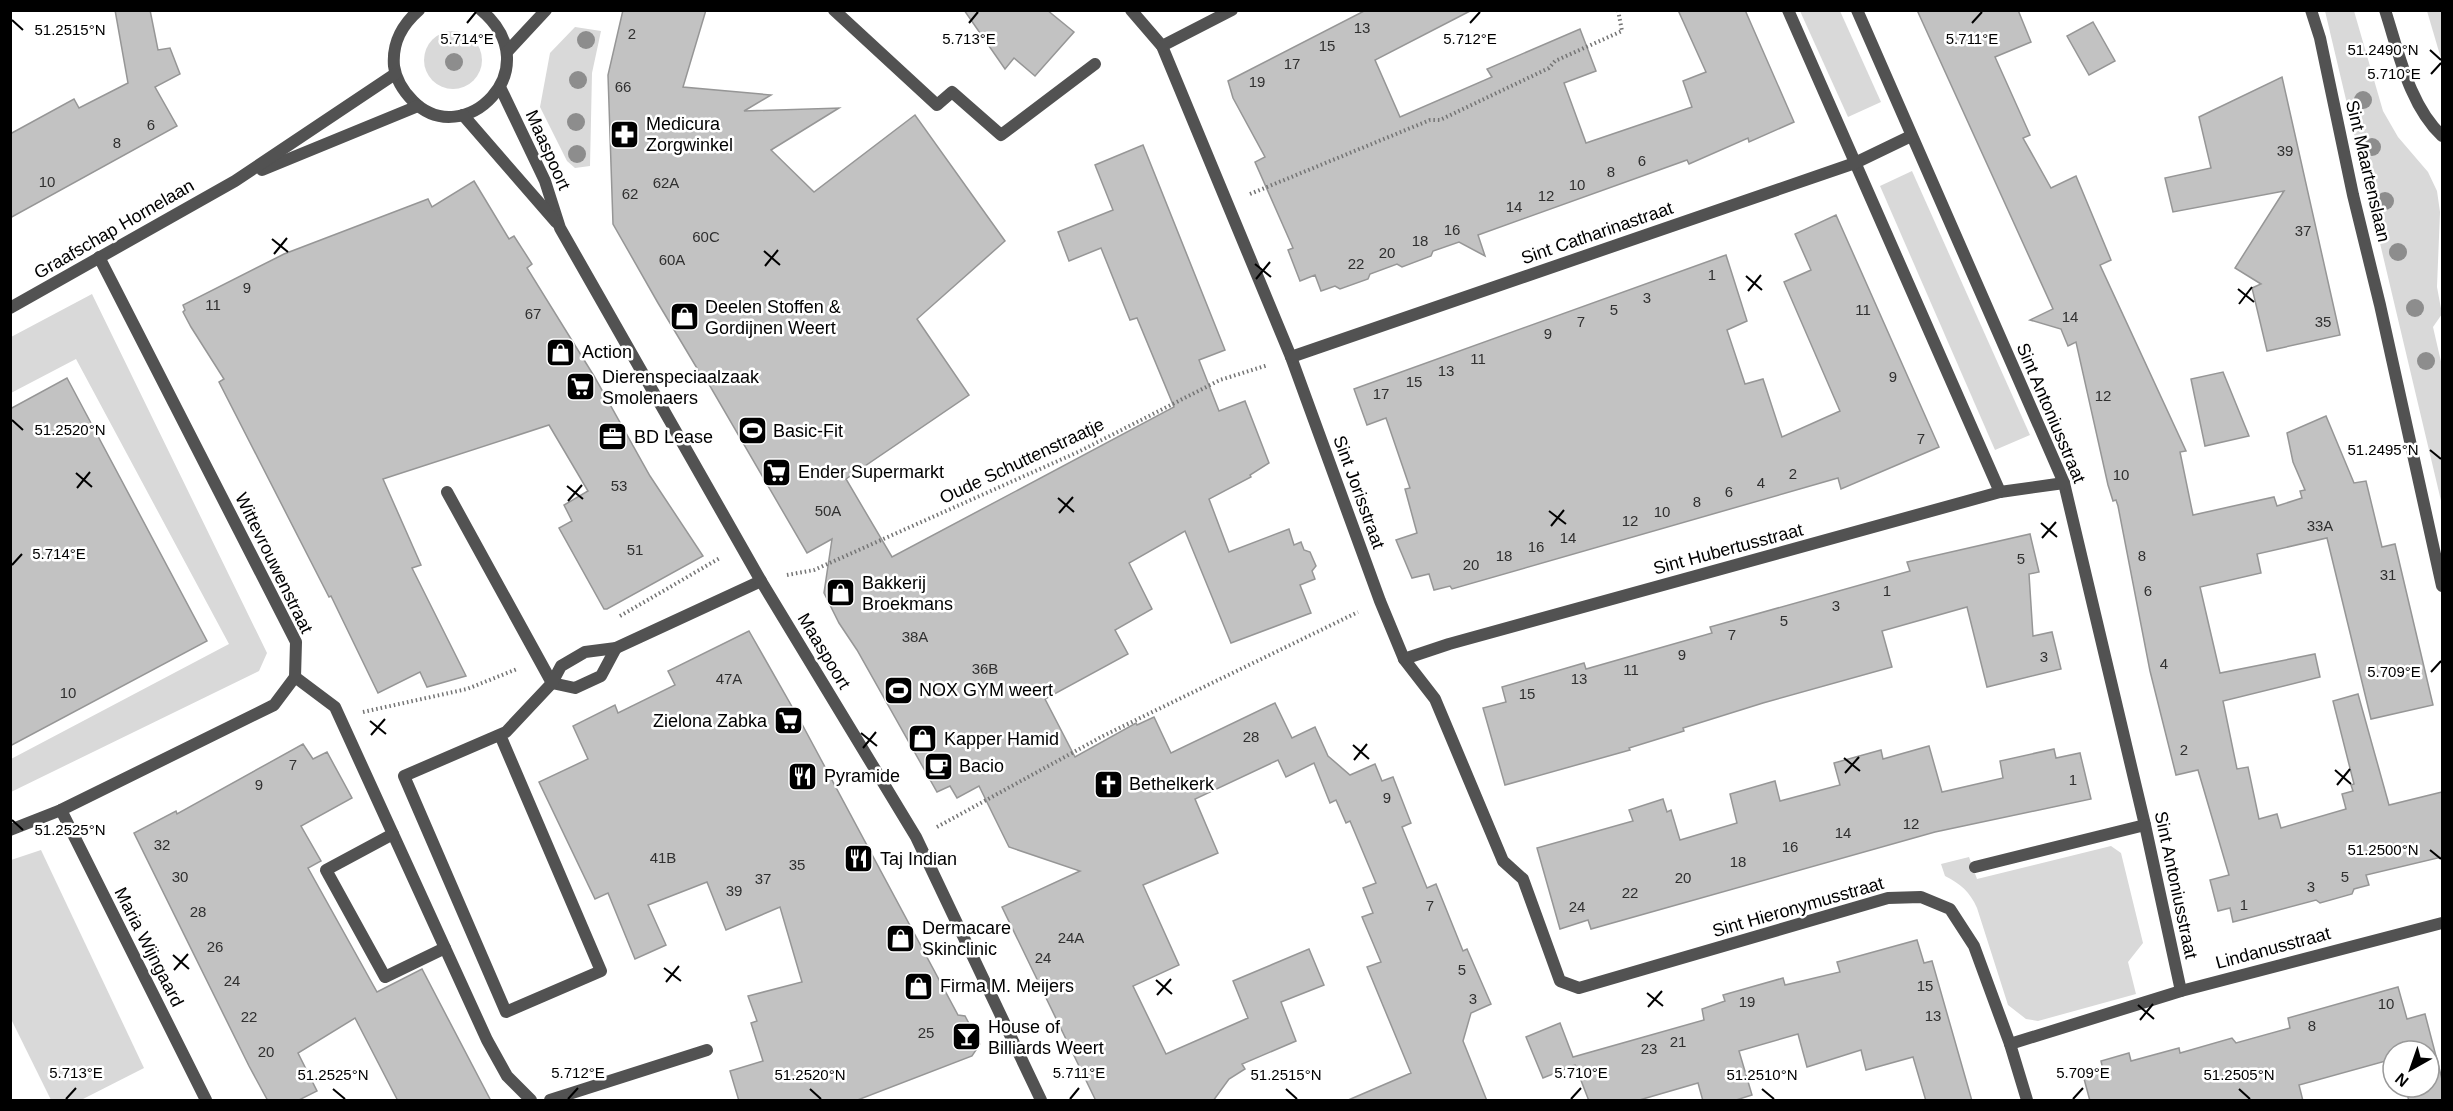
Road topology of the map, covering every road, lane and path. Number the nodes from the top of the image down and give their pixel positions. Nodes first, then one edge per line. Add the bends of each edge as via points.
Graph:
1 (419, 10) edge
2 (482, 10) edge
3 (546, 10) edge
4 (834, 10) edge
5 (1131, 10) edge
6 (1232, 10) edge
7 (1618, 10) edge
8 (1788, 10) edge
9 (1857, 10) edge
10 (2311, 10) edge
11 (2385, 10) edge
12 (405, 15) edge
13 (1162, 46) junction
14 (507, 52) junction
15 (1095, 64) dead end
16 (395, 74) junction
17 (500, 87) junction
18 (418, 106) junction
19 (463, 115) junction
20 (1911, 136) junction
21 (2442, 136) edge
22 (1855, 163) junction
23 (236, 181) junction
24 (1227, 203) junction
25 (560, 228) junction
26 (99, 257) junction
27 (10, 308) edge
28 (1292, 357) junction
29 (2064, 483) junction
30 (447, 492) dead end
31 (2000, 492) junction
32 (761, 581) junction
33 (2442, 586) edge
34 (1380, 601) junction
35 (616, 648) junction
36 (1404, 659) junction
37 (295, 677) junction
38 (552, 682) junction
39 (500, 735) junction
40 (61, 810) junction
41 (2145, 825) junction
42 (10, 830) edge
43 (393, 834) junction
44 (916, 837) junction
45 (1975, 867) dead end
46 (2442, 923) edge
47 (445, 948) junction
48 (1560, 981) joint
49 (2181, 991) junction
50 (2010, 1044) junction
51 (707, 1050) dead end
52 (206, 1101) edge
53 (531, 1101) edge
54 (550, 1101) edge
55 (1041, 1101) edge
56 (2027, 1101) edge

1 - 12 street
2 - 14 street via 503,36
3 - 14 street
4 - 15 street via 937,105 952,92 1001,135
5 - 13 street, Sint Jorisstraat
6 - 13 street
7 - 24 path via 1622,31 1555,61 1550,68 1440,120 1430,120
8 - 22 street
9 - 20 street, Sint Antoniusstraat
10 - 33 street, Sint Maartenslaan
11 - 21 street via 2423,115
12 - 16 street via 393,55
13 - 24 street, Sint Jorisstraat
14 - 17 street via 507,70
16 - 18 street via 404,92
16 - 23 street, Graafschap Hornelaan
17 - 19 street via 484,105
17 - 25 street, Maaspoort via 545,181
18 - 19 street via 439,115
18 - 23 street, Graafschap Hornelaan
19 - 25 street, Maaspoort
20 - 22 street, Sint Catharinastraat
20 - 29 street, Sint Antoniusstraat
22 - 28 street, Sint Catharinastraat
22 - 31 street
23 - 26 street, Graafschap Hornelaan
24 - 28 street, Sint Jorisstraat
25 - 32 street, Maaspoort
26 - 27 street, Graafschap Hornelaan
26 - 37 street, Wittevrouwenstraat via 296,642
28 - 32 path, Oude Schuttenstraatje via 1220,380 1078,452 814,570
28 - 34 street, Sint Jorisstraat
29 - 31 street, Sint Hubertusstraat
29 - 41 street, Sint Antoniusstraat
30 - 38 street
31 - 36 street, Sint Hubertusstraat
32 - 35 street
32 - 44 street, Maaspoort
34 - 36 street, Sint Jorisstraat
34 - 44 path via 1103,736
35 - 38 street via 585,652 561,666
35 - 38 street via 601,676 575,688
36 - 48 street, Sint Jorisstraat via 1435,699 1503,861 1523,879
37 - 40 street via 274,705
37 - 43 street via 335,707
38 - 39 street
39 - 39 street via 404,776 506,1012 601,971
40 - 42 street
40 - 52 street, Maria Wijngaard
41 - 45 street
41 - 49 street, Sint Antoniusstraat
43 - 47 street
43 - 47 street via 326,870 386,977
44 - 55 street, Maaspoort
46 - 49 street, Lindanusstraat
47 - 53 street via 507,1076
48 - 50 street, Sint Hieronymusstraat via 1579,988 1888,898 1921,897 1950,909 1974,946
49 - 50 street, Lindanusstraat
50 - 56 street, Sint Hieronymusstraat
51 - 54 street

